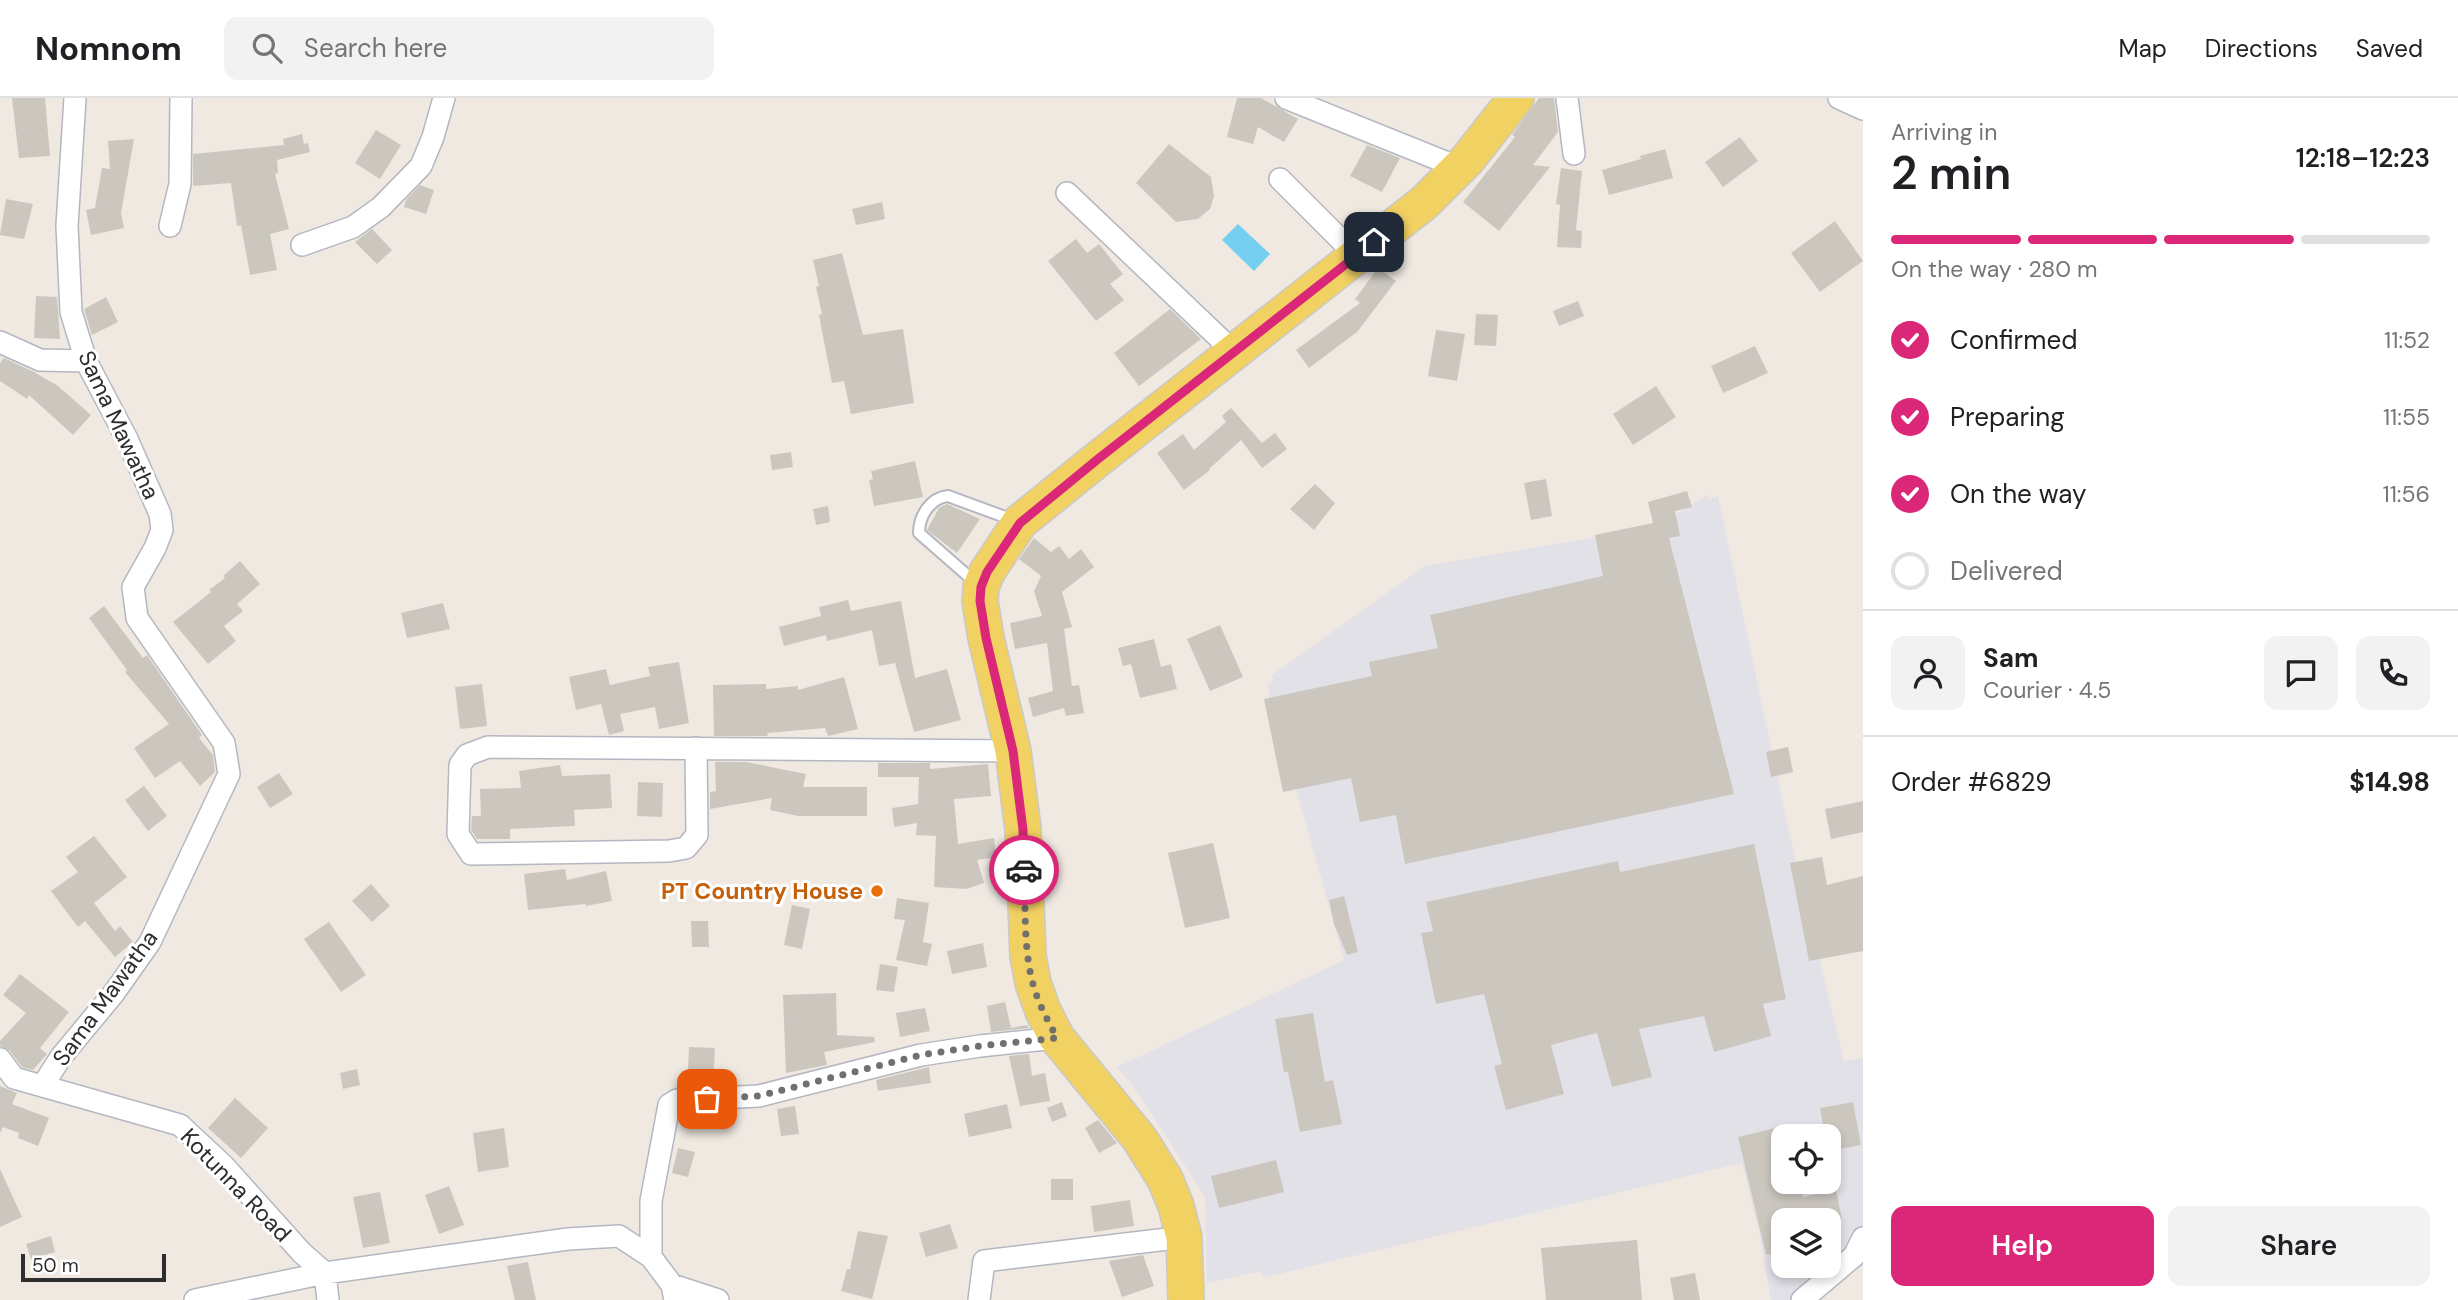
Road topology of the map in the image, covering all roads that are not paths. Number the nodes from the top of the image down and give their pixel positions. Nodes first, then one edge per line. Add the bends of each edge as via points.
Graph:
1 (75, 98) edge
2 (181, 98) edge
3 (444, 98) edge
4 (1286, 98) edge
5 (1517, 98) edge
6 (1567, 98) edge
7 (1839, 98) edge
8 (1863, 109) edge
9 (1574, 154) dead end
10 (1460, 168) junction
11 (1280, 178) dead end
12 (1067, 193) dead end
13 (170, 226) dead end
14 (302, 245) dead end
15 (1357, 256) junction
16 (0, 342) edge
17 (1235, 353) junction
18 (86, 361) junction
19 (985, 509) junction
20 (972, 515) dead end
21 (1020, 523) junction
22 (951, 549) dead end
23 (950, 561) junction
24 (981, 587) junction
25 (696, 748) junction
26 (1013, 751) junction
27 (1057, 1038) junction
28 (0, 1059) edge
29 (43, 1085) junction
30 (1184, 1237) junction
31 (1863, 1238) edge
32 (650, 1257) junction
33 (325, 1273) junction
34 (674, 1293) edge
35 (195, 1300) edge
36 (328, 1300) edge
37 (718, 1300) edge
38 (979, 1300) edge
39 (1186, 1300) edge
40 (1802, 1300) edge

1 - 18 street, Sama Mawatha via 67,226 71,312
2 - 13 street via 180,184
3 - 14 street via 421,166 353,227
4 - 10 street
5 - 10 main road
6 - 9 street
7 - 8 street
10 - 15 main road
11 - 15 street
12 - 17 street
15 - 17 main road
16 - 18 street via 40,360
17 - 21 main road
18 - 29 street, Sama Mawatha via 160,514 162,530 132,587 137,618 224,743 229,774 150,942
19 - 20 lane
19 - 21 lane
19 - 23 lane via 948,496 929,505 919,521 919,533
21 - 24 main road
22 - 23 lane
23 - 24 lane
24 - 26 main road via 986,638
25 - 25 street via 697,835 686,848 471,854 457,834 460,765 467,755 488,747
25 - 26 street
26 - 27 main road via 1023,830 1028,956 1042,1011
27 - 30 main road via 1153,1159 1176,1206
27 - 32 street via 921,1055 759,1096 677,1100 669,1105 651,1201
28 - 29 street, Kotunna Road via 14,1078
29 - 33 street, Kotunna Road via 180,1125
30 - 38 street via 984,1261
30 - 39 main road
31 - 40 street via 1854,1256
32 - 33 street via 619,1236
32 - 34 street
33 - 35 street
33 - 36 street
34 - 37 street

